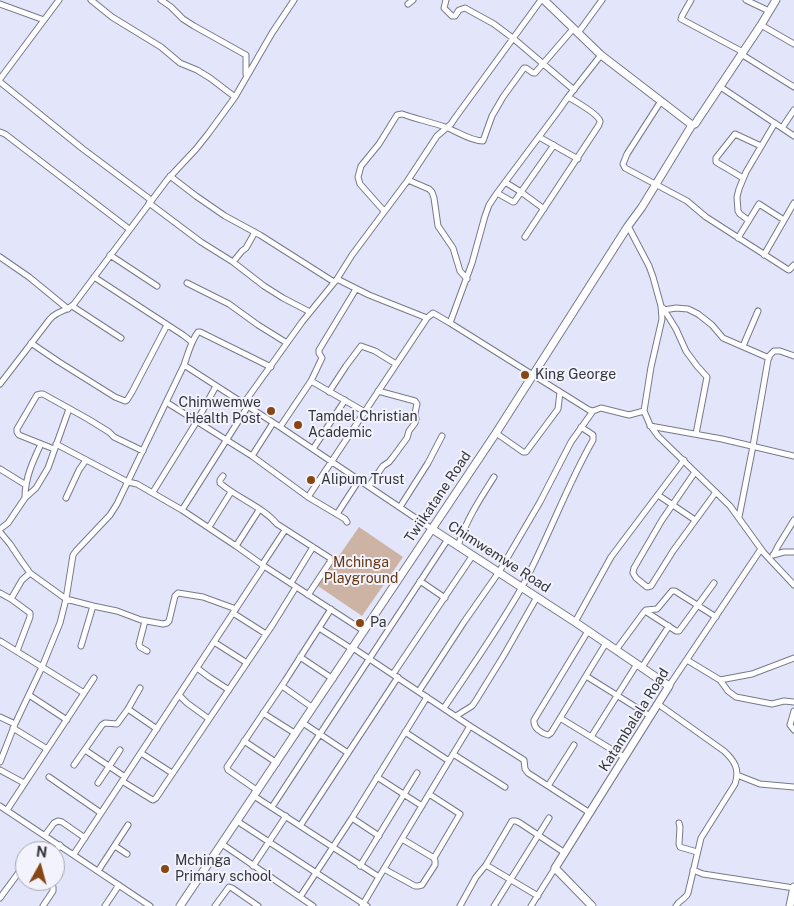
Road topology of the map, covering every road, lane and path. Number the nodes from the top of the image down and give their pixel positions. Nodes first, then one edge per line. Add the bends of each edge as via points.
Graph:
1 (59, 0) edge
2 (91, 0) edge
3 (161, 0) edge
4 (294, 0) edge
5 (446, 0) edge
6 (543, 0) edge
7 (602, 0) edge
8 (691, 0) edge
9 (746, 0) edge
10 (776, 0) edge
11 (0, 4) edge
12 (769, 11) junction
13 (44, 20) junction
14 (761, 25) junction
15 (576, 31) junction
16 (514, 39) junction
17 (794, 44) edge
18 (742, 53) junction
19 (601, 55) junction
20 (542, 64) junction
21 (2, 72) edge
22 (246, 77) junction
23 (0, 80) edge
24 (719, 86) junction
25 (794, 87) edge
26 (574, 90) junction
27 (235, 97) junction
28 (568, 97) junction
29 (661, 101) junction
30 (794, 110) edge
31 (775, 123) junction
32 (694, 124) junction
33 (446, 127) junction
34 (782, 128) junction
35 (0, 132) edge
36 (794, 136) edge
37 (539, 137) junction
38 (554, 145) junction
39 (761, 146) junction
40 (578, 159) junction
41 (170, 176) junction
42 (743, 178) junction
43 (408, 180) junction
44 (505, 182) junction
45 (656, 184) junction
46 (521, 192) junction
47 (497, 193) junction
48 (150, 202) junction
49 (794, 203) edge
50 (544, 209) junction
51 (384, 211) junction
52 (748, 220) junction
53 (784, 220) junction
54 (628, 226) junction
55 (129, 229) junction
56 (255, 232) junction
57 (525, 237) dead end
58 (738, 238) junction
59 (110, 255) junction
60 (764, 255) junction
61 (0, 257) edge
62 (233, 262) junction
63 (794, 265) edge
64 (94, 277) junction
65 (467, 279) junction
66 (336, 281) junction
67 (187, 283) dead end
68 (157, 286) dead end
69 (356, 289) junction
70 (70, 308) junction
71 (663, 308) junction
72 (758, 311) dead end
73 (310, 312) junction
74 (427, 318) junction
75 (450, 323) junction
76 (167, 325) junction
77 (121, 338) dead end
78 (192, 342) junction
79 (31, 343) junction
80 (287, 343) junction
81 (743, 346) junction
82 (794, 356) edge
83 (769, 358) junction
84 (396, 364) junction
85 (184, 365) junction
86 (271, 366) junction
87 (533, 375) junction
88 (311, 381) junction
89 (0, 384) edge
90 (216, 386) junction
91 (378, 391) junction
92 (329, 392) junction
93 (560, 392) junction
94 (345, 400) junction
95 (166, 402) junction
96 (246, 405) junction
97 (69, 409) junction
98 (593, 411) junction
99 (644, 411) junction
100 (365, 412) junction
101 (197, 422) junction
102 (273, 423) junction
103 (650, 426) junction
104 (280, 427) junction
105 (581, 427) junction
106 (496, 433) junction
107 (696, 434) junction
108 (442, 436) dead end
109 (227, 440) junction
110 (41, 444) junction
111 (753, 446) junction
112 (55, 447) junction
113 (313, 448) junction
114 (143, 452) junction
115 (252, 456) junction
116 (794, 456) edge
117 (86, 460) junction
118 (684, 460) junction
119 (332, 461) junction
120 (0, 469) edge
121 (695, 472) junction
122 (223, 476) dead end
123 (494, 477) dead end
124 (359, 480) junction
125 (128, 482) junction
126 (26, 485) junction
127 (369, 486) junction
128 (153, 492) junction
129 (231, 492) junction
130 (716, 492) junction
131 (658, 495) junction
132 (308, 496) junction
133 (25, 498) junction
134 (66, 498) dead end
135 (673, 505) junction
136 (400, 507) junction
137 (182, 510) junction
138 (259, 510) junction
139 (337, 514) junction
140 (739, 517) junction
141 (695, 520) junction
142 (794, 520) edge
143 (347, 522) dead end
144 (208, 527) junction
145 (432, 529) junction
146 (285, 530) junction
147 (0, 531) edge
148 (448, 539) junction
149 (236, 546) junction
150 (458, 546) junction
151 (313, 547) junction
152 (761, 549) junction
153 (794, 552) edge
154 (774, 554) junction
155 (472, 555) junction
156 (768, 557) junction
157 (263, 565) junction
158 (499, 572) junction
159 (30, 573) junction
160 (420, 581) junction
161 (291, 583) junction
162 (714, 583) dead end
163 (794, 585) edge
164 (296, 587) junction
165 (522, 587) junction
166 (0, 593) edge
167 (308, 595) junction
168 (537, 597) junction
169 (445, 598) junction
170 (11, 599) junction
171 (66, 599) junction
172 (698, 605) junction
173 (92, 606) junction
174 (331, 609) junction
175 (645, 610) junction
176 (234, 611) junction
177 (716, 617) junction
178 (145, 621) junction
179 (575, 622) junction
180 (669, 626) junction
181 (319, 628) junction
182 (364, 631) junction
183 (588, 631) junction
184 (266, 634) junction
185 (0, 641) edge
186 (214, 642) junction
187 (606, 643) junction
188 (81, 646) dead end
189 (353, 649) junction
190 (616, 650) junction
191 (17, 651) junction
192 (147, 651) dead end
193 (300, 657) junction
194 (794, 658) edge
195 (370, 659) junction
196 (687, 660) junction
197 (247, 663) junction
198 (639, 666) junction
199 (42, 667) junction
200 (197, 668) junction
201 (396, 676) junction
202 (586, 676) junction
203 (94, 678) dead end
204 (333, 678) junction
205 (720, 680) junction
206 (282, 686) junction
207 (669, 686) junction
208 (140, 688) dead end
209 (229, 690) junction
210 (419, 691) junction
211 (84, 693) junction
212 (29, 695) junction
213 (179, 695) junction
214 (617, 695) junction
215 (427, 697) junction
216 (794, 702) edge
217 (658, 704) junction
218 (314, 708) junction
219 (444, 708) junction
220 (128, 709) junction
221 (794, 711) edge
222 (263, 713) junction
223 (0, 716) edge
224 (456, 716) junction
225 (650, 716) junction
226 (560, 718) junction
227 (209, 719) junction
228 (66, 720) junction
229 (304, 723) junction
230 (14, 726) junction
231 (470, 726) junction
232 (157, 729) junction
233 (794, 730) edge
234 (405, 732) junction
235 (296, 734) junction
236 (320, 734) junction
237 (591, 737) junction
238 (244, 741) junction
239 (574, 745) dead end
240 (47, 749) junction
241 (84, 750) junction
242 (120, 750) dead end
243 (141, 753) junction
244 (348, 753) junction
245 (453, 754) junction
246 (624, 757) junction
247 (449, 761) junction
248 (0, 762) edge
249 (276, 763) junction
250 (74, 765) dead end
251 (109, 766) junction
252 (0, 770) edge
253 (172, 773) junction
254 (417, 773) dead end
255 (737, 775) junction
256 (49, 777) dead end
257 (377, 777) junction
258 (124, 779) junction
259 (24, 783) junction
260 (98, 783) dead end
261 (548, 786) junction
262 (505, 787) dead end
263 (794, 787) edge
264 (256, 793) junction
265 (429, 794) junction
266 (404, 795) junction
267 (0, 806) edge
268 (422, 806) junction
269 (272, 807) junction
270 (6, 810) junction
271 (590, 812) junction
272 (101, 813) junction
273 (286, 816) junction
274 (352, 818) junction
275 (549, 818) dead end
276 (237, 821) junction
277 (679, 823) dead end
278 (128, 826) dead end
279 (300, 826) junction
280 (45, 835) junction
281 (538, 835) junction
282 (379, 836) junction
283 (85, 838) junction
284 (402, 839) junction
285 (54, 841) edge
286 (269, 842) junction
287 (222, 844) junction
288 (115, 846) junction
289 (65, 848) edge
290 (332, 848) junction
291 (697, 852) junction
292 (565, 853) junction
293 (74, 854) junction
294 (127, 854) dead end
295 (434, 858) junction
296 (486, 865) junction
297 (253, 866) junction
298 (360, 866) junction
299 (555, 868) junction
300 (384, 869) junction
301 (693, 870) junction
302 (98, 871) junction
303 (316, 873) junction
304 (379, 877) junction
305 (15, 878) edge
306 (510, 880) junction
307 (119, 885) junction
308 (794, 888) edge
309 (52, 891) edge
310 (538, 896) junction
311 (300, 897) junction
312 (0, 898) edge
313 (255, 905) edge
314 (364, 905) edge
315 (43, 906) edge
316 (106, 906) edge
317 (150, 906) edge
318 (180, 906) edge
319 (215, 906) edge
320 (313, 906) edge
321 (460, 906) edge
322 (494, 906) edge
323 (531, 906) edge
324 (592, 906) edge
325 (676, 906) edge
326 (790, 906) edge

1 - 13 street
2 - 27 street via 180,63 210,78
3 - 22 street via 183,19 246,55
4 - 22 street
5 - 16 street via 444,8 452,16 465,8
6 - 15 main road
6 - 16 street
7 - 15 street
8 - 18 street via 682,20
9 - 12 street
10 - 12 main road, Twiikatane Road
11 - 13 street
12 - 14 main road, Twiikatane Road
13 - 21 street
14 - 17 street
14 - 18 main road, Twiikatane Road
15 - 19 main road
15 - 20 street
16 - 20 street
16 - 33 street
18 - 24 main road, Twiikatane Road
18 - 25 street
19 - 26 street
19 - 29 main road
20 - 26 street
20 - 33 street via 534,73 524,68 492,116 483,142
21 - 23 street
22 - 27 street
23 - 48 street via 30,108
24 - 31 street
24 - 32 main road, Twiikatane Road
26 - 28 street
27 - 41 street via 196,149
28 - 37 street
28 - 40 street via 590,111 600,122
29 - 32 main road
29 - 45 street via 623,164 627,170
30 - 34 street
31 - 34 street
31 - 39 street
32 - 45 main road, Twiikatane Road
33 - 43 street
33 - 51 street via 397,115 358,173 360,184
34 - 36 street
35 - 55 street
37 - 38 street
37 - 44 street
38 - 40 street
38 - 46 street
39 - 42 street
39 - 42 street via 735,134 716,158 716,162
40 - 50 street
41 - 48 street
41 - 56 street via 225,216
42 - 52 street via 737,197 738,208
43 - 51 street
43 - 65 street via 432,192 438,226 453,248 460,271
44 - 46 street
44 - 47 street
45 - 54 main road, Twiikatane Road
45 - 58 street via 687,201
46 - 47 street via 513,202
46 - 50 street
47 - 65 street via 485,216
48 - 55 street
48 - 62 street via 201,242
49 - 53 street
50 - 57 street
51 - 66 street
52 - 53 street via 760,204
52 - 58 street
53 - 60 street
54 - 71 street via 649,266
54 - 87 main road, Twiikatane Road
55 - 59 street
56 - 62 street
56 - 66 street
58 - 60 street
59 - 64 street
59 - 68 street
60 - 63 street via 787,269
61 - 70 street
62 - 73 street via 271,290
64 - 70 street
64 - 76 street
65 - 75 street
66 - 69 street
66 - 73 street
67 - 80 street via 229,304
69 - 74 street
69 - 88 street via 319,350 322,358
70 - 77 street
70 - 79 street via 53,315
71 - 81 street via 688,309 712,325 723,338
71 - 99 street
71 - 107 street via 686,351 707,377
72 - 81 street
73 - 80 street
74 - 75 street via 433,313
74 - 84 street
75 - 87 street
76 - 78 street
76 - 79 street via 125,401
78 - 85 street
78 - 86 street via 199,332
79 - 89 street
80 - 86 street
81 - 83 street
82 - 83 street via 777,350
83 - 111 street
84 - 91 street
84 - 92 street via 361,346
85 - 90 street, Chimwemwe Road
85 - 95 street
86 - 96 street
87 - 93 street
87 - 106 main road, Twiikatane Road
88 - 92 street
88 - 104 street
90 - 96 street, Chimwemwe Road
90 - 101 street
91 - 100 street
91 - 127 street via 415,401 416,419 394,457
92 - 94 street
93 - 98 street
93 - 106 street via 558,409 526,452
94 - 100 street
94 - 113 street
95 - 101 street
95 - 114 street
96 - 102 street, Chimwemwe Road
96 - 109 street
97 - 110 street via 43,394 36,395 16,432
97 - 112 street
97 - 114 street
98 - 99 street via 601,408 628,414
98 - 105 street
99 - 103 street
100 - 119 street
101 - 109 street
101 - 128 street
102 - 104 street, Chimwemwe Road
102 - 115 street
103 - 107 street
103 - 118 street
104 - 113 street, Chimwemwe Road
105 - 158 street
105 - 165 street via 593,435 593,440
106 - 145 main road, Twiikatane Road
107 - 111 street
108 - 136 street
109 - 115 street
109 - 137 street
110 - 112 street
110 - 126 street
111 - 116 street
111 - 140 street
112 - 117 street
112 - 133 street via 48,468 36,488
113 - 119 street, Chimwemwe Road
114 - 125 street
115 - 132 street
117 - 125 street
117 - 134 street
118 - 121 street
118 - 131 street
119 - 124 street, Chimwemwe Road
119 - 132 street
120 - 126 street
121 - 130 street
121 - 135 street
122 - 129 street via 220,482
123 - 150 street via 464,528
124 - 127 street, Chimwemwe Road
124 - 139 street
125 - 128 street
125 - 171 street via 114,510 75,552
126 - 133 street
127 - 136 street, Chimwemwe Road
128 - 137 street
129 - 138 street
129 - 144 street
130 - 140 street
130 - 141 street
131 - 135 street
131 - 179 street via 611,557
132 - 139 street
133 - 147 street
135 - 141 street
135 - 141 street via 633,570 636,578 647,587 653,585
136 - 145 street, Chimwemwe Road
137 - 144 street
138 - 146 street
138 - 149 street
139 - 143 street
140 - 152 street
142 - 154 street
144 - 149 street
145 - 148 main road, Chimwemwe Road
145 - 182 main road, Twiikatane Road
146 - 151 street
146 - 157 street
147 - 159 street
148 - 150 main road, Chimwemwe Road
148 - 160 street
149 - 157 street
150 - 155 main road, Chimwemwe Road
151 - 161 street
151 - 167 street via 331,559
152 - 156 street
152 - 177 street, Katambalala Road
153 - 154 street
154 - 156 street
155 - 158 main road, Chimwemwe Road
155 - 169 street
156 - 163 street
157 - 161 street
157 - 176 street
158 - 165 main road, Chimwemwe Road
158 - 210 street
159 - 170 street
159 - 171 street
160 - 169 street
160 - 195 street
161 - 164 street
162 - 172 street
164 - 167 street
164 - 184 street
165 - 168 main road, Chimwemwe Road
165 - 219 street
166 - 170 street
167 - 174 street
168 - 179 main road, Chimwemwe Road
168 - 224 street via 475,702
169 - 201 street
170 - 191 street via 30,615
171 - 173 street
171 - 199 street
172 - 175 street via 672,591 658,608
172 - 177 street
172 - 180 street via 679,631
173 - 178 street
173 - 188 street
174 - 181 street
174 - 182 street
175 - 180 street
175 - 190 street
176 - 178 street via 203,597 178,593 167,623
176 - 184 street
176 - 186 street
177 - 196 street, Katambalala Road
178 - 192 street via 139,644
179 - 183 main road, Chimwemwe Road
180 - 198 street
181 - 189 street
181 - 193 street
182 - 189 main road, Twiikatane Road
183 - 187 main road, Chimwemwe Road
183 - 226 street via 535,718 534,725 548,736
184 - 197 street
185 - 191 street
186 - 197 street
186 - 200 street
187 - 190 main road, Chimwemwe Road
187 - 202 street
189 - 195 street
189 - 204 main road, Twiikatane Road
190 - 198 main road, Chimwemwe Road
191 - 199 street
193 - 204 street
193 - 206 street
194 - 205 street via 752,674
195 - 201 street
195 - 236 street
196 - 205 street
196 - 207 street, Katambalala Road
197 - 209 street
198 - 207 main road, Chimwemwe Road
198 - 214 street
199 - 211 street
199 - 212 street
200 - 209 street
200 - 213 street
201 - 210 street
201 - 244 street
202 - 214 street
202 - 226 street
203 - 211 street
204 - 218 main road, Twiikatane Road
205 - 216 street via 736,698 772,704
206 - 218 street
206 - 222 street
207 - 217 main road, Katambalala Road
208 - 220 street
209 - 227 street
210 - 215 street
211 - 228 street
212 - 228 street
212 - 230 street
213 - 227 street
213 - 232 street
214 - 225 street
214 - 237 street
215 - 219 street
215 - 234 street
217 - 225 main road, Katambalala Road
217 - 255 street via 724,751 735,765
218 - 229 main road, Twiikatane Road
219 - 224 street
220 - 232 street
220 - 241 street via 117,724 102,725
221 - 233 street via 790,725
222 - 235 street
222 - 238 street
223 - 230 street
224 - 231 street
225 - 246 main road, Katambalala Road
226 - 237 street
227 - 253 street
228 - 240 street
229 - 235 main road, Twiikatane Road
229 - 236 street
230 - 240 street
230 - 248 street
231 - 245 street
231 - 261 street via 524,760 526,771
232 - 243 street
234 - 247 street
234 - 257 street
235 - 249 main road, Twiikatane Road
236 - 244 street
236 - 269 street
237 - 246 street
238 - 249 street
238 - 264 street via 227,768
239 - 261 street
240 - 259 street
241 - 250 street
241 - 251 street
242 - 251 street
243 - 253 street
243 - 258 street
244 - 279 street
245 - 247 street
245 - 262 street
246 - 271 main road, Katambalala Road
247 - 265 street
249 - 264 main road, Twiikatane Road
251 - 258 street
251 - 260 street
252 - 259 street
253 - 258 street via 154,800
254 - 266 street
255 - 263 street via 760,784
255 - 291 street via 735,784 703,833
256 - 272 street
257 - 266 street
257 - 274 street
258 - 272 street
259 - 270 street
261 - 271 street
264 - 269 street
264 - 276 main road, Twiikatane Road
265 - 268 street
265 - 295 street via 460,814
266 - 268 street
266 - 282 street
267 - 270 street
268 - 284 street
269 - 273 street
270 - 280 street
271 - 292 main road, Katambalala Road
272 - 283 street
273 - 279 street
273 - 286 street
274 - 282 street
274 - 290 street
275 - 281 street
276 - 286 street
276 - 287 main road, Twiikatane Road
277 - 291 street via 680,847
278 - 288 street
279 - 290 street
280 - 283 street via 58,821
280 - 285 street
281 - 292 street
281 - 296 street via 512,821
281 - 306 street
282 - 298 street
283 - 293 street
284 - 295 street
284 - 300 street
286 - 297 street
286 - 303 street
287 - 297 street
287 - 318 main road, Twiikatane Road
288 - 294 street
288 - 302 street
289 - 293 street
290 - 298 street
290 - 303 street
291 - 301 street
292 - 299 main road, Katambalala Road
293 - 302 street
295 - 300 street via 435,865 420,886
296 - 306 street
296 - 321 street
297 - 311 street
298 - 304 street
299 - 310 street, Katambalala Road
299 - 324 main road
300 - 304 street
301 - 308 street
301 - 325 street via 687,895
302 - 307 street
303 - 311 street
303 - 314 street
304 - 314 street
305 - 312 street
306 - 310 street
306 - 322 street
307 - 316 street
307 - 317 street
308 - 326 main road
309 - 315 street
310 - 323 street, Katambalala Road
311 - 320 street
313 - 319 street via 229,887

